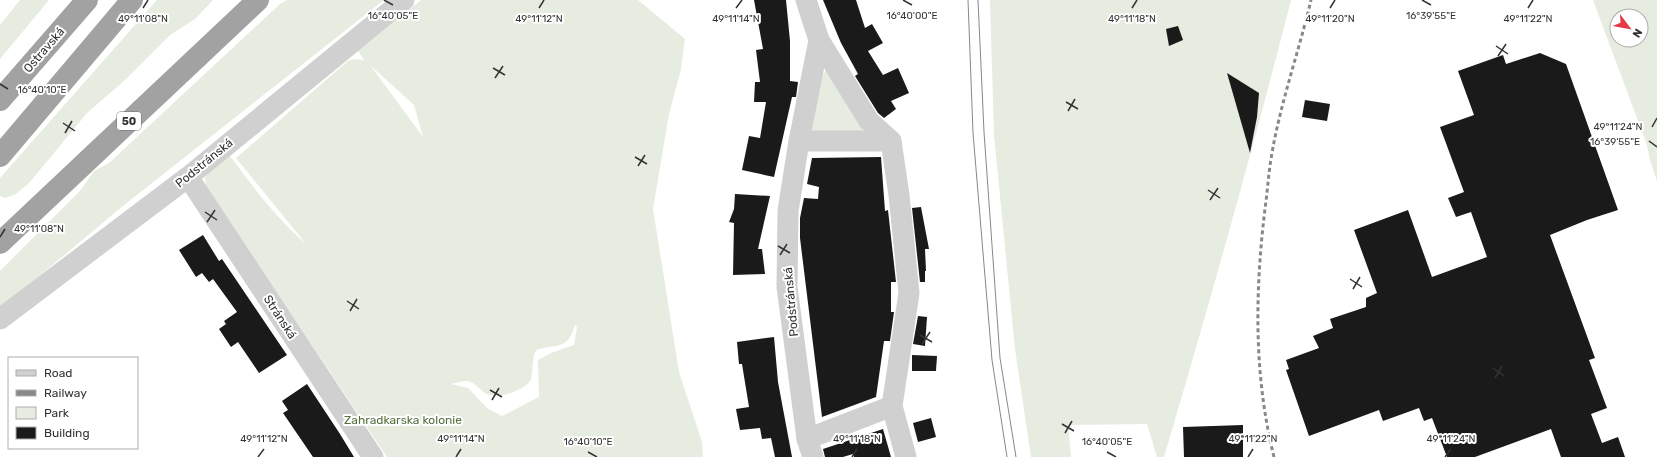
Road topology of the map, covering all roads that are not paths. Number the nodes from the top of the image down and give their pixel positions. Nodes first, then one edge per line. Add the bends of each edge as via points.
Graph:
1 (87, 0) edge
2 (132, 0) edge
3 (258, 0) edge
4 (404, 0) edge
5 (806, 0) edge
6 (819, 40) junction
7 (0, 100) edge
8 (799, 141) junction
9 (891, 141) junction
10 (0, 156) edge
11 (188, 177) junction
12 (0, 243) edge
13 (0, 319) edge
14 (892, 406) junction
15 (810, 448) edge
16 (373, 457) edge
17 (906, 457) edge

1 - 7 highway, Ostravská
2 - 10 highway
3 - 12 highway, 50
4 - 11 street, Podstránská
5 - 6 street, Podstránská
6 - 8 street, Podstránská
6 - 9 street, Podstránská via 870,121
8 - 9 street
8 - 15 street, Podstránská via 788,211 787,287
9 - 14 street via 909,293
11 - 13 street, Podstránská
11 - 16 street, Stránská
14 - 15 street, Podstránská
14 - 17 street

